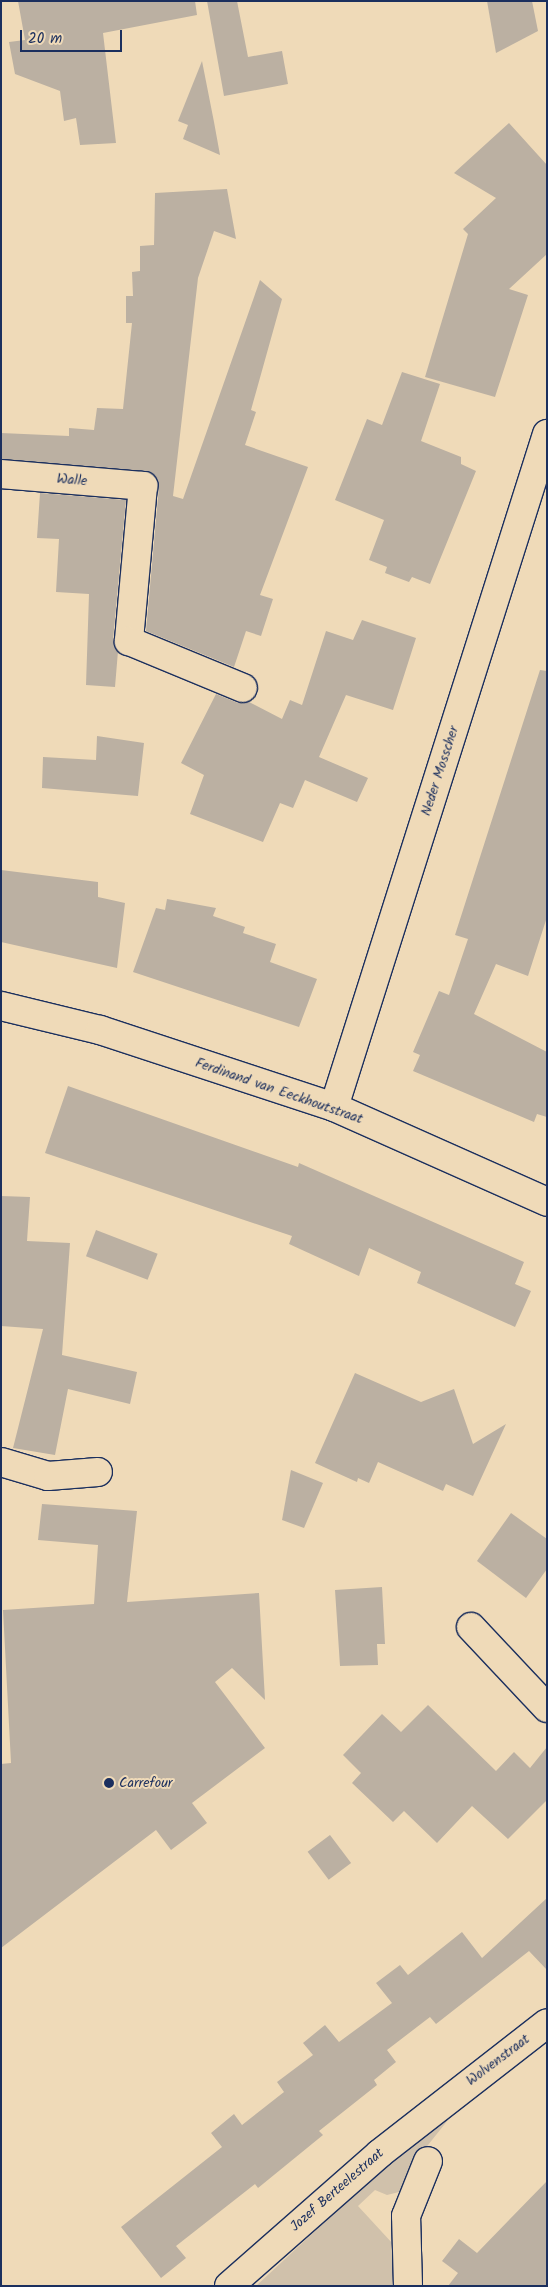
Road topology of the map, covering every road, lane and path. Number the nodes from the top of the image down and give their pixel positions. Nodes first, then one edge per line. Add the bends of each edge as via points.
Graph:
1 (547, 434) edge
2 (1, 474) edge
3 (243, 688) dead end
4 (1, 1006) edge
5 (334, 1107) junction
6 (547, 1202) edge
7 (1, 1462) edge
8 (98, 1472) dead end
9 (471, 1626) dead end
10 (547, 1708) edge
11 (547, 2023) edge
12 (449, 2097) joint
13 (428, 2161) dead end
14 (228, 2286) edge
15 (408, 2286) edge

1 - 5 street, Neder Mosscher
2 - 3 street, Walle via 143,486 129,641
4 - 5 street, Ferdinand van Eeckhoutstraat via 100,1030
5 - 6 street, Ferdinand van Eeckhoutstraat
7 - 8 street via 48,1476
9 - 10 street
11 - 12 street, Wolvenstraat
12 - 14 street, Jozef Berteelestraat
13 - 15 street via 406,2216

